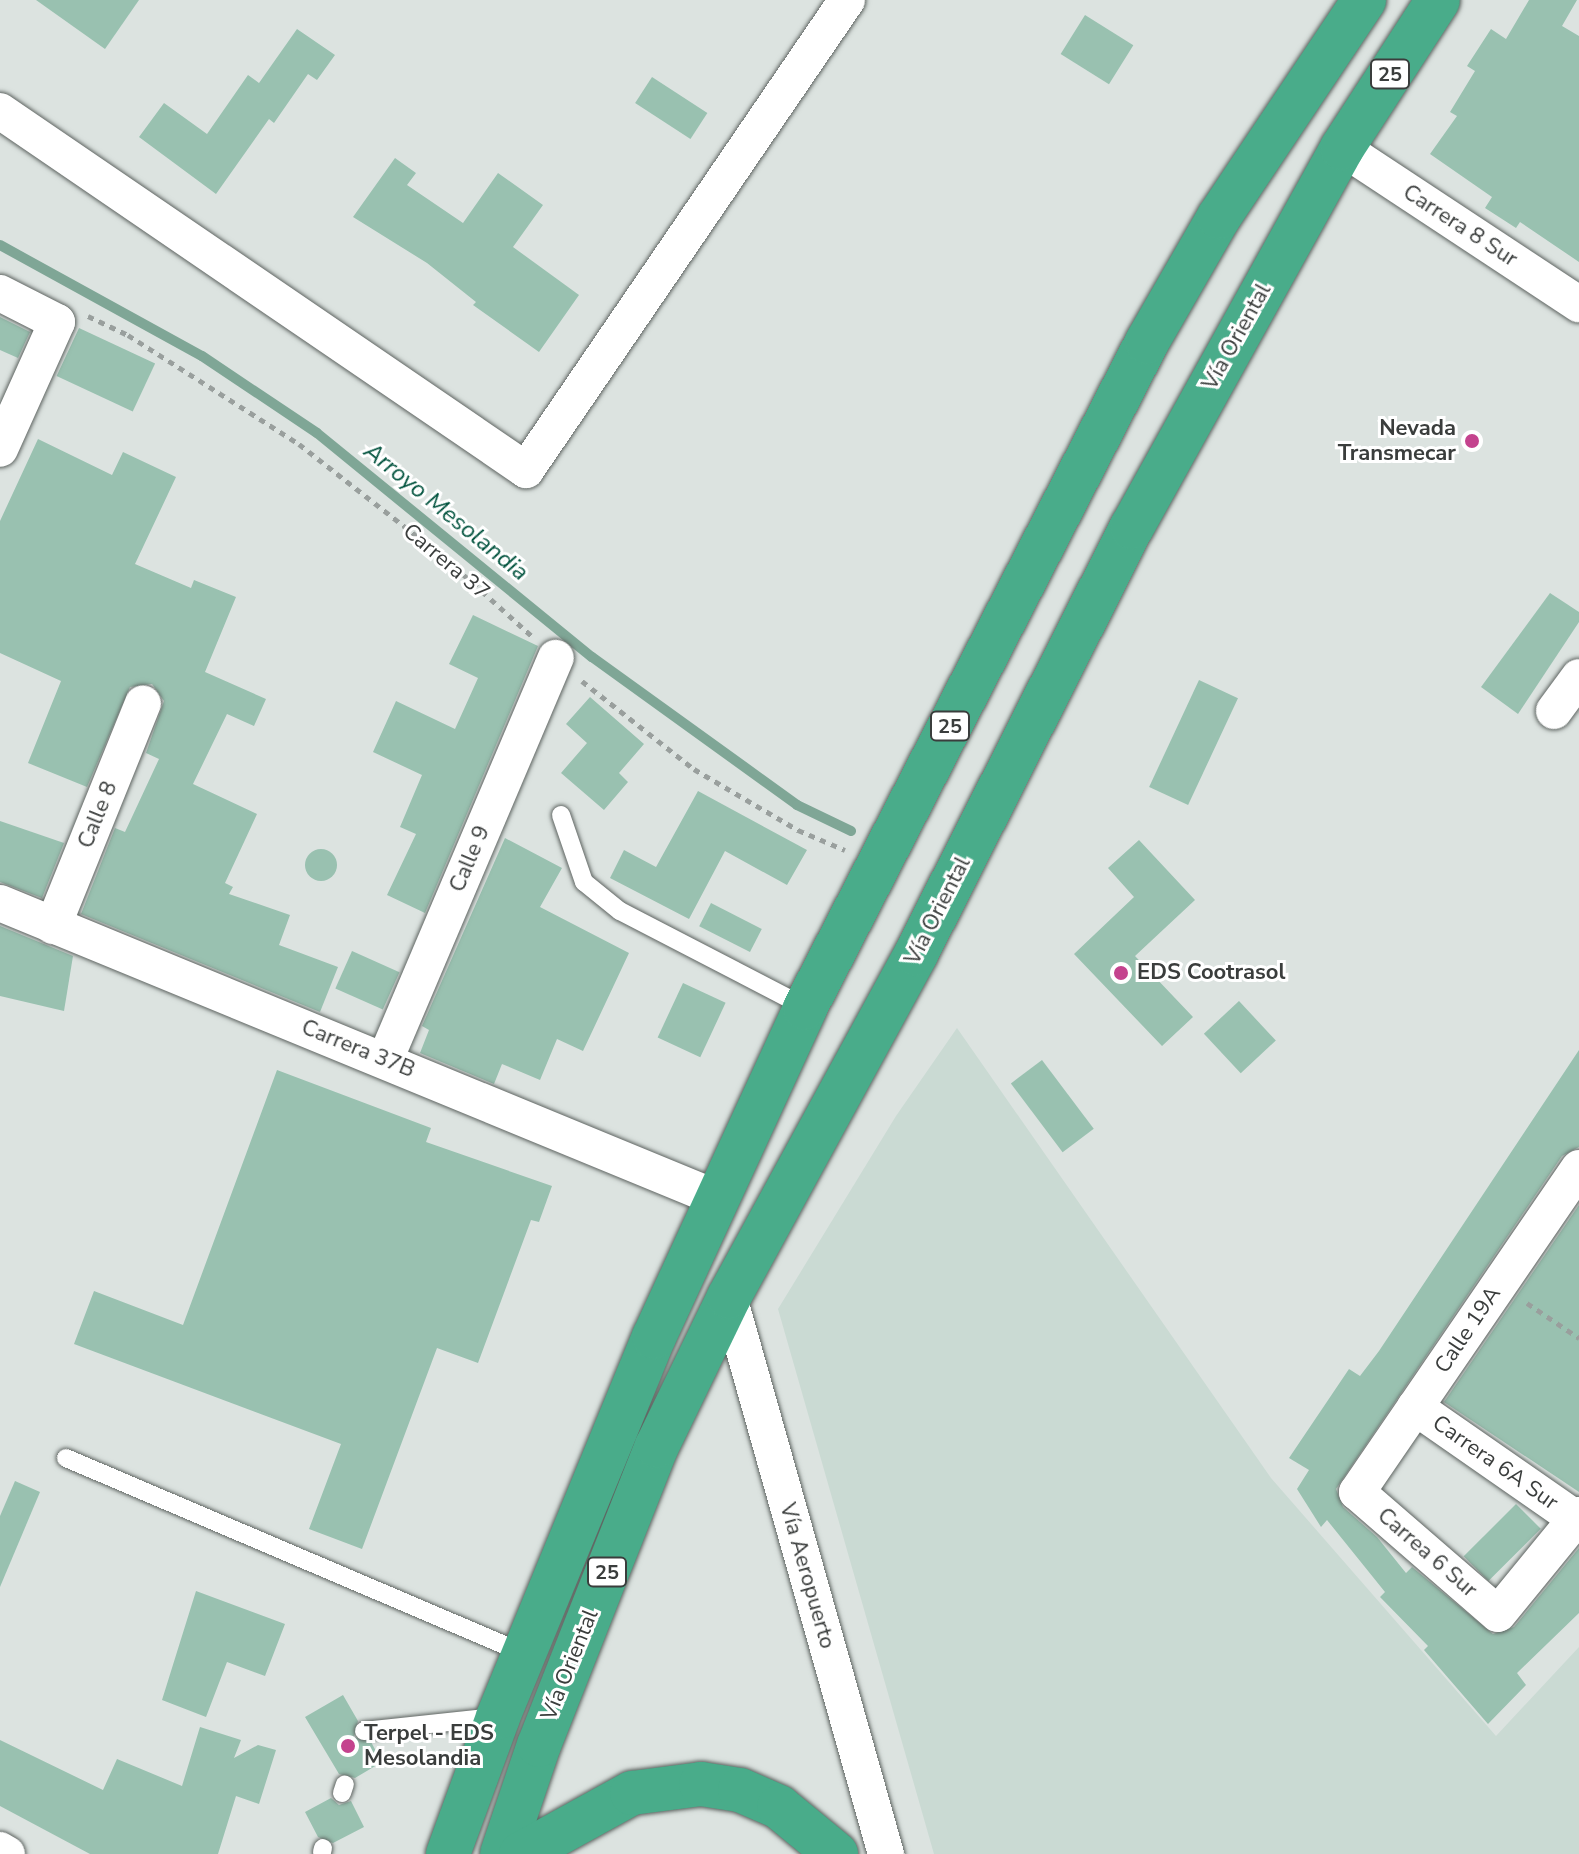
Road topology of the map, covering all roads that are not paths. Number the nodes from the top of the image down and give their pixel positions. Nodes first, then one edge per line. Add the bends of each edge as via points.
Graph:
1 (847, 0) edge
2 (1364, 0) edge
3 (1438, 0) edge
4 (0, 111) edge
5 (1342, 148) junction
6 (0, 293) edge
7 (1579, 304) edge
8 (0, 449) edge
9 (556, 658) road end
10 (1579, 677) edge
11 (143, 703) dead end
12 (1554, 711) dead end
13 (561, 815) dead end
14 (0, 903) edge
15 (53, 926) junction
16 (805, 1008) junction
17 (385, 1060) junction
18 (1579, 1168) edge
19 (714, 1197) junction
20 (729, 1297) junction
21 (1415, 1407) junction
22 (66, 1458) dead end
23 (1357, 1492) joint
24 (1577, 1517) edge
25 (525, 1654) junction
26 (498, 1717) junction
27 (364, 1731) dead end
28 (0, 1850) edge
29 (7, 1854) edge
30 (448, 1854) edge
31 (502, 1854) edge
32 (521, 1854) edge
33 (836, 1854) edge
34 (886, 1854) edge

1 - 4 street via 526,470
2 - 16 highway, Vía Oriental / 25 via 1219,217 1147,342
3 - 5 highway, Vía Oriental / 25
5 - 7 street, Carrera 8 Sur
5 - 20 highway, Vía Oriental / 25 via 1132,527 916,954
6 - 8 street via 57,322
9 - 17 street, Calle 9
10 - 12 street
11 - 15 street, Calle 8
13 - 16 lane via 584,882 620,911
14 - 15 street, Carrera 37B
15 - 17 street, Carrera 37B
16 - 19 highway, Vía Oriental / 25
17 - 19 street, Carrera 37B
18 - 21 street, Calle 19A
19 - 25 highway, Vía Oriental / 25
20 - 31 highway, Vía Oriental / 25 via 657,1446 539,1745
20 - 34 street, Vía Aeropuerto
21 - 23 street, Calle 19A
21 - 24 street, Carrera 6A Sur
22 - 25 lane
23 - 24 street, Carrea 6 Sur via 1498,1614
25 - 26 highway, Vía Oriental / 25
26 - 27 lane
26 - 30 highway, Vía Oriental / 25
28 - 29 street
32 - 33 highway via 632,1793 701,1784 740,1790 779,1807

